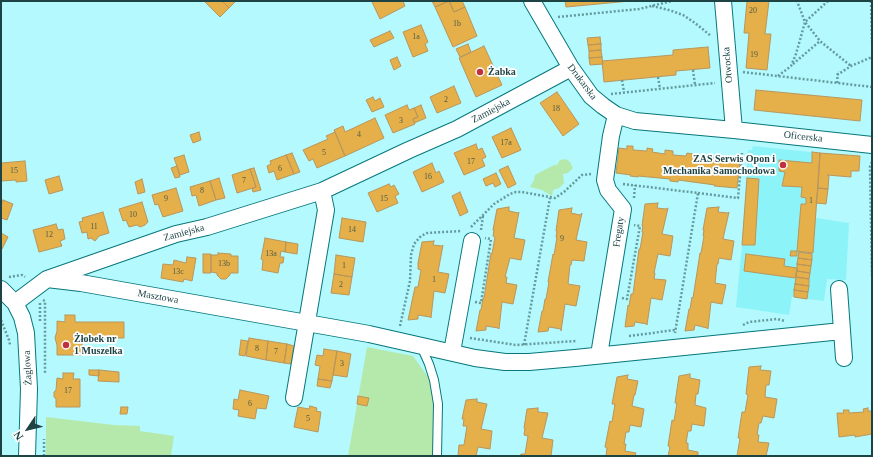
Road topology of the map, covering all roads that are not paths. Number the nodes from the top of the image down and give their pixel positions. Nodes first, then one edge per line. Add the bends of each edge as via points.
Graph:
1 (532, 1) edge
2 (723, 1) edge
3 (571, 68) junction
4 (616, 114) junction
5 (734, 130) junction
6 (872, 145) edge
7 (322, 191) junction
8 (472, 241) dead end
9 (47, 279) junction
10 (1, 289) edge
11 (839, 289) dead end
12 (15, 303) junction
13 (307, 324) junction
14 (842, 331) junction
15 (420, 345) junction
16 (453, 345) junction
17 (599, 355) junction
18 (844, 358) dead end
19 (294, 398) dead end
20 (27, 456) edge
21 (437, 456) edge

1 - 3 street, Drukarska
2 - 5 street, Otwocka via 734,77
3 - 4 street, Drukarska via 591,96
3 - 7 street, Zamiejska via 477,119
4 - 5 street, Drukarska via 635,121
4 - 17 street, Fregaty via 606,179 608,190 623,209
5 - 6 street, Oficerska
7 - 9 street, Zamiejska via 207,227 176,234
7 - 13 street via 326,210
8 - 16 street
9 - 12 street
9 - 13 street, Masztowa
10 - 12 street, Żaglowa
11 - 14 street
12 - 20 street, Żaglowa via 26,333
13 - 15 street, Masztowa
13 - 19 street
14 - 17 street
14 - 18 street
15 - 16 street
15 - 21 lane via 430,364 438,404
16 - 17 street via 505,362

